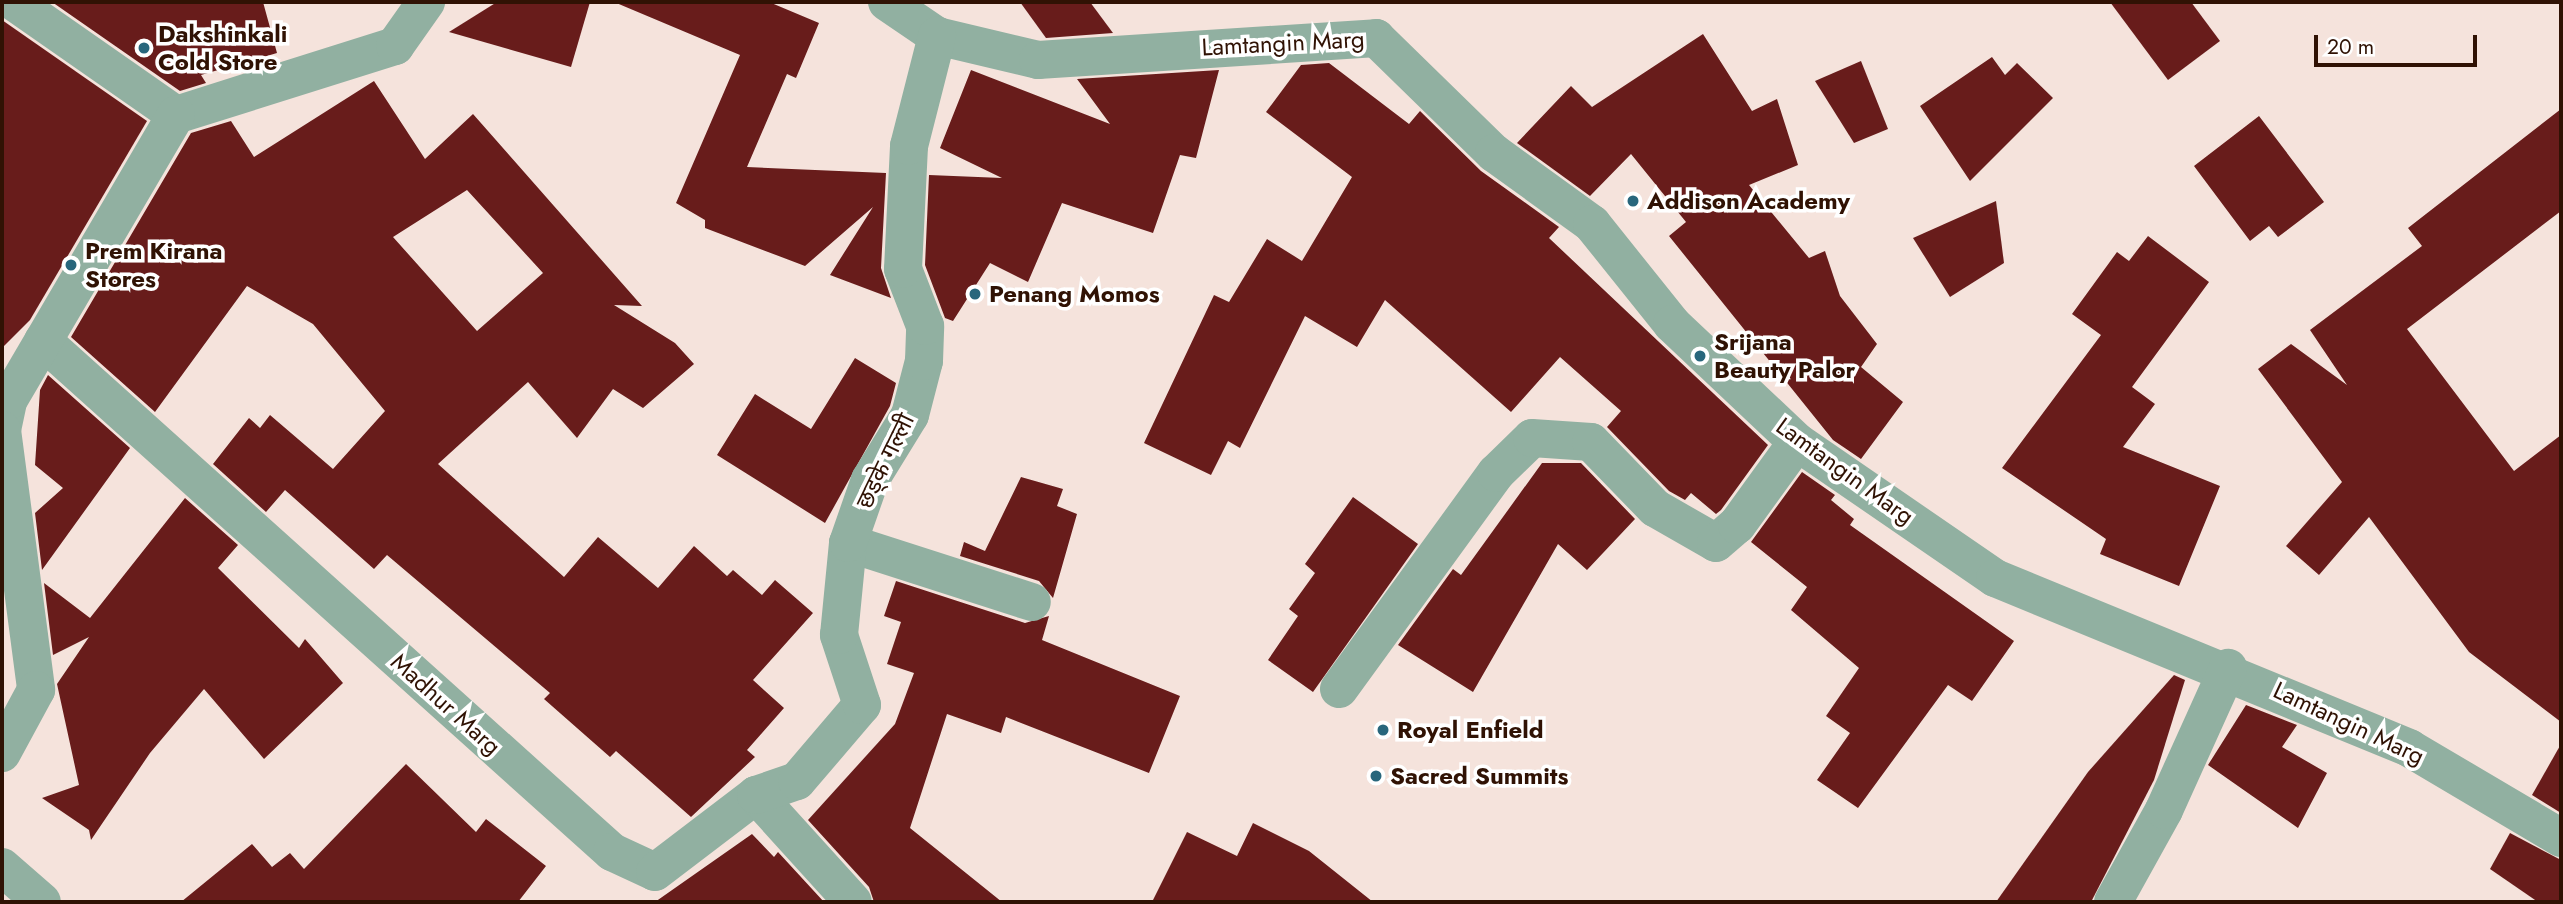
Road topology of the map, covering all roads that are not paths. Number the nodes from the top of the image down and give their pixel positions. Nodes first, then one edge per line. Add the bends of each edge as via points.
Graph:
1 (14, 2) edge
2 (426, 2) edge
3 (887, 2) edge
4 (937, 36) junction
5 (176, 115) junction
6 (43, 341) junction
7 (2, 430) edge
8 (1797, 442) junction
9 (848, 543) junction
10 (13, 570) edge
11 (1032, 602) dead end
12 (2228, 668) junction
13 (1339, 689) dead end
14 (2, 753) edge
15 (756, 795) junction
16 (2561, 838) edge
17 (2, 867) edge
18 (42, 902) edge
19 (853, 902) edge
20 (2113, 902) edge

1 - 5 street
2 - 5 street via 395,46
3 - 4 street, Lamtangin Marg
4 - 8 street, Lamtangin Marg via 1038,60 1377,38 1493,153 1592,224 1672,324
4 - 9 street, छड्के गल्ली via 909,146 903,269 925,326 924,361 910,415 870,480
5 - 6 street
6 - 7 street via 8,401
6 - 15 street, Madhur Marg via 612,852 655,872
7 - 10 street
8 - 12 street, Lamtangin Marg via 1995,578
8 - 13 street via 1737,525 1716,543 1655,508 1591,442 1532,438 1496,473
9 - 11 street
9 - 15 street, छड्के गल्ली via 839,635 862,705 797,781
10 - 14 street via 36,690
12 - 16 street, Lamtangin Marg via 2409,748
12 - 20 street via 2164,810
15 - 19 street via 845,886
17 - 18 street

